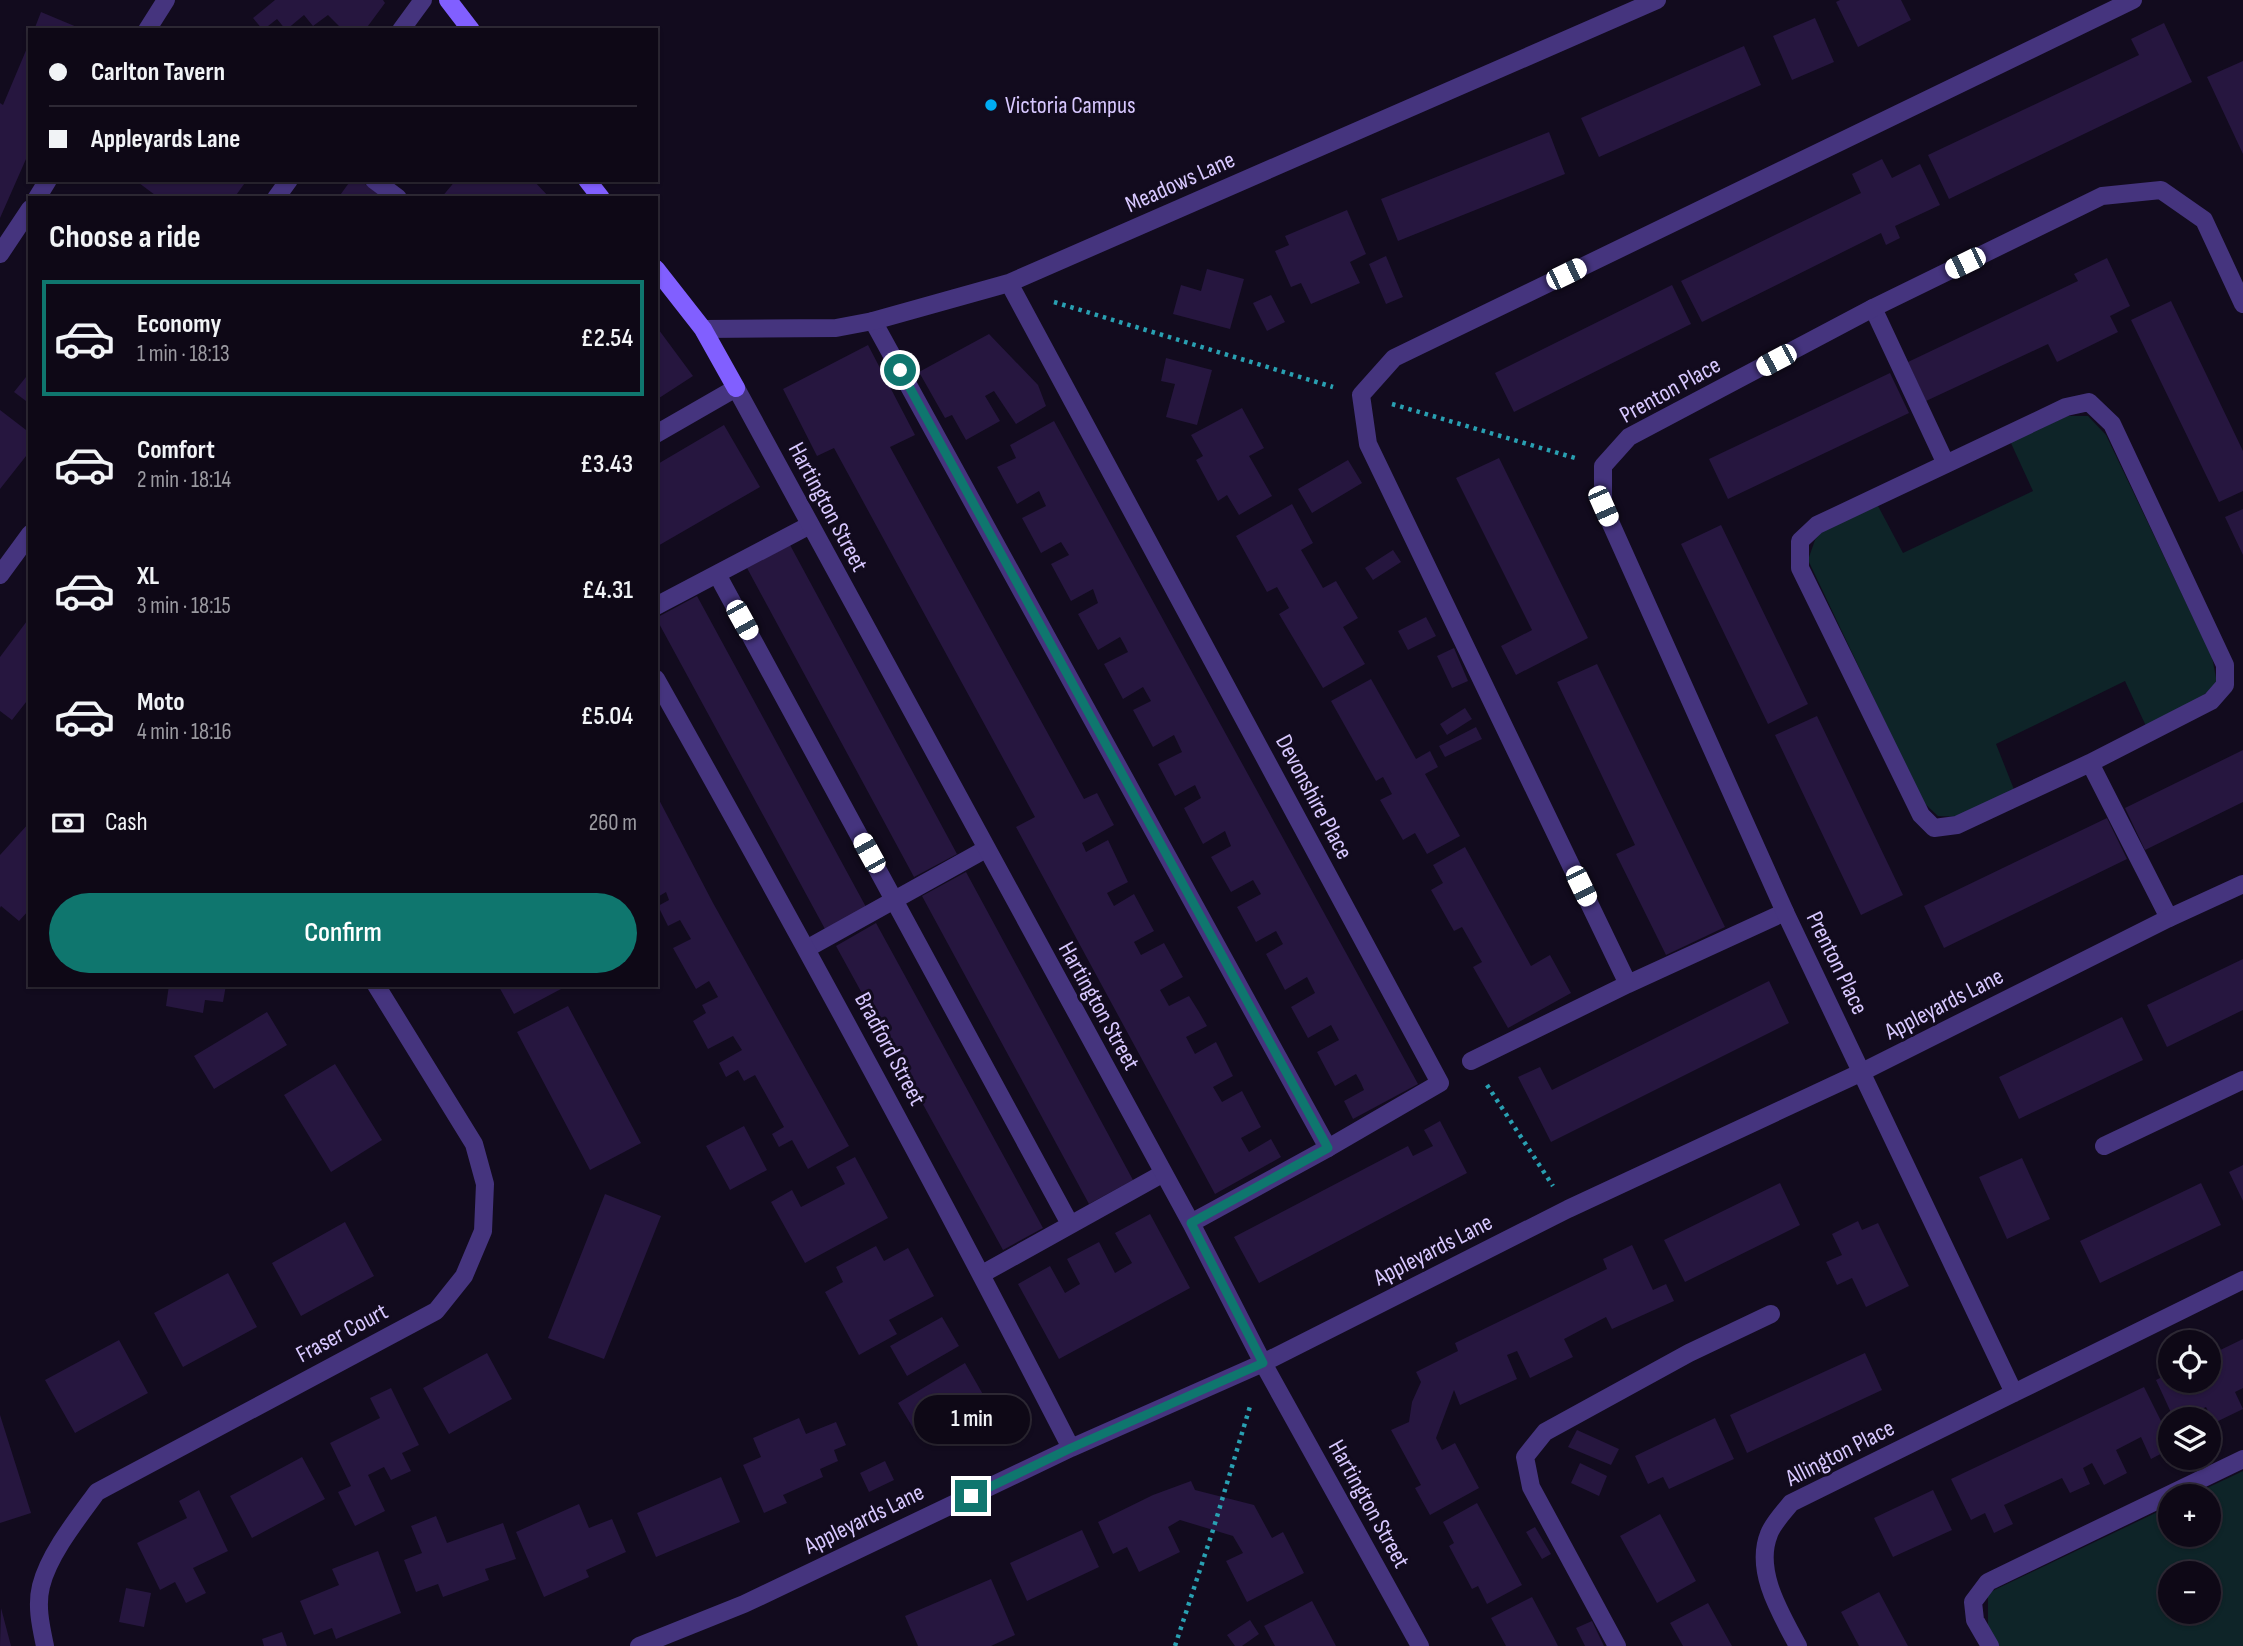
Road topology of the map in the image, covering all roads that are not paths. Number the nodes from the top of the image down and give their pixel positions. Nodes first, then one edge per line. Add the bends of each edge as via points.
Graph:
1 (166, 0) edge
2 (423, 0) edge
3 (448, 0) edge
4 (1657, 0) edge
5 (2133, 0) edge
6 (148, 28) edge
7 (402, 28) edge
8 (469, 28) edge
9 (377, 182) edge
10 (589, 182) edge
11 (395, 196) edge
12 (599, 196) edge
13 (28, 212) edge
14 (0, 254) edge
15 (658, 272) edge
16 (1011, 287) junction
17 (2243, 304) edge
18 (1873, 308) junction
19 (873, 321) junction
20 (703, 329) junction
21 (736, 388) junction
22 (658, 433) edge
23 (1946, 464) junction
24 (810, 524) junction
25 (28, 537) edge
26 (717, 574) junction
27 (0, 575) edge
28 (658, 605) edge
29 (658, 683) edge
30 (2090, 763) junction
31 (986, 849) junction
32 (2243, 884) edge
33 (894, 899) junction
34 (1785, 912) junction
35 (2169, 918) junction
36 (808, 948) junction
37 (1628, 984) junction
38 (377, 987) edge
39 (1471, 1060) road end
40 (1863, 1072) junction
41 (2243, 1080) edge
42 (2104, 1146) dead end
43 (1328, 1148) junction
44 (1162, 1174) junction
45 (1191, 1223) junction
46 (1070, 1224) junction
47 (982, 1274) junction
48 (2243, 1280) edge
49 (1771, 1314) dead end
50 (1263, 1363) junction
51 (2014, 1393) junction
52 (1071, 1448) junction
53 (2243, 1459) edge
54 (45, 1646) edge
55 (639, 1646) edge
56 (1420, 1646) edge
57 (1617, 1646) edge
58 (1798, 1646) edge
59 (1990, 1646) edge

1 - 6 street
2 - 7 street
3 - 8 street
4 - 16 street, Meadows Lane
5 - 37 street via 1394,358 1361,396 1368,444
9 - 11 street
10 - 12 street
13 - 14 street
15 - 20 street
16 - 19 street, Meadows Lane
16 - 43 street, Devonshire Place via 1440,1083
17 - 18 street, Prenton Place via 2204,220 2161,190 2102,196
18 - 23 street
18 - 34 street, Prenton Place via 1629,437 1603,466 1603,506
19 - 20 street, Meadows Lane via 836,328
19 - 43 street
20 - 21 street
21 - 22 street
21 - 24 street, Hartington Street
23 - 30 street via 2066,407 2090,401 2112,425 2225,665 2225,685 2211,701
23 - 30 street via 1817,524 1800,541 1800,568 1921,815 1934,828 1957,825
24 - 26 street
24 - 31 street, Hartington Street
25 - 27 street
26 - 28 street
26 - 33 street
29 - 36 street, Bradford Street
30 - 35 street
31 - 33 street
31 - 44 street, Hartington Street
32 - 35 street, Appleyards Lane
33 - 36 street
33 - 46 street
34 - 37 street
34 - 40 street, Prenton Place
35 - 40 street, Appleyards Lane
36 - 47 street, Bradford Street
37 - 39 street
38 - 54 street, Fraser Court via 474,1144 485,1184 483,1231 464,1276 436,1311 97,1492 60,1543 41,1586 39,1618
40 - 50 street, Appleyards Lane via 1568,1209
40 - 51 street
41 - 42 street
43 - 45 street, Devonshire Place
44 - 45 street, Hartington Street
44 - 46 street
45 - 50 street, Hartington Street
46 - 47 street
47 - 52 street, Bradford Street
48 - 51 street, Allington Place
49 - 57 street via 1545,1432 1525,1457 1531,1487
50 - 52 street, Appleyards Lane
50 - 56 street, Hartington Street
51 - 58 street, Allington Place via 1791,1503 1769,1534 1765,1563 1770,1592
52 - 55 street, Appleyards Lane via 744,1604
53 - 59 street via 1988,1582 1973,1602 1975,1620

